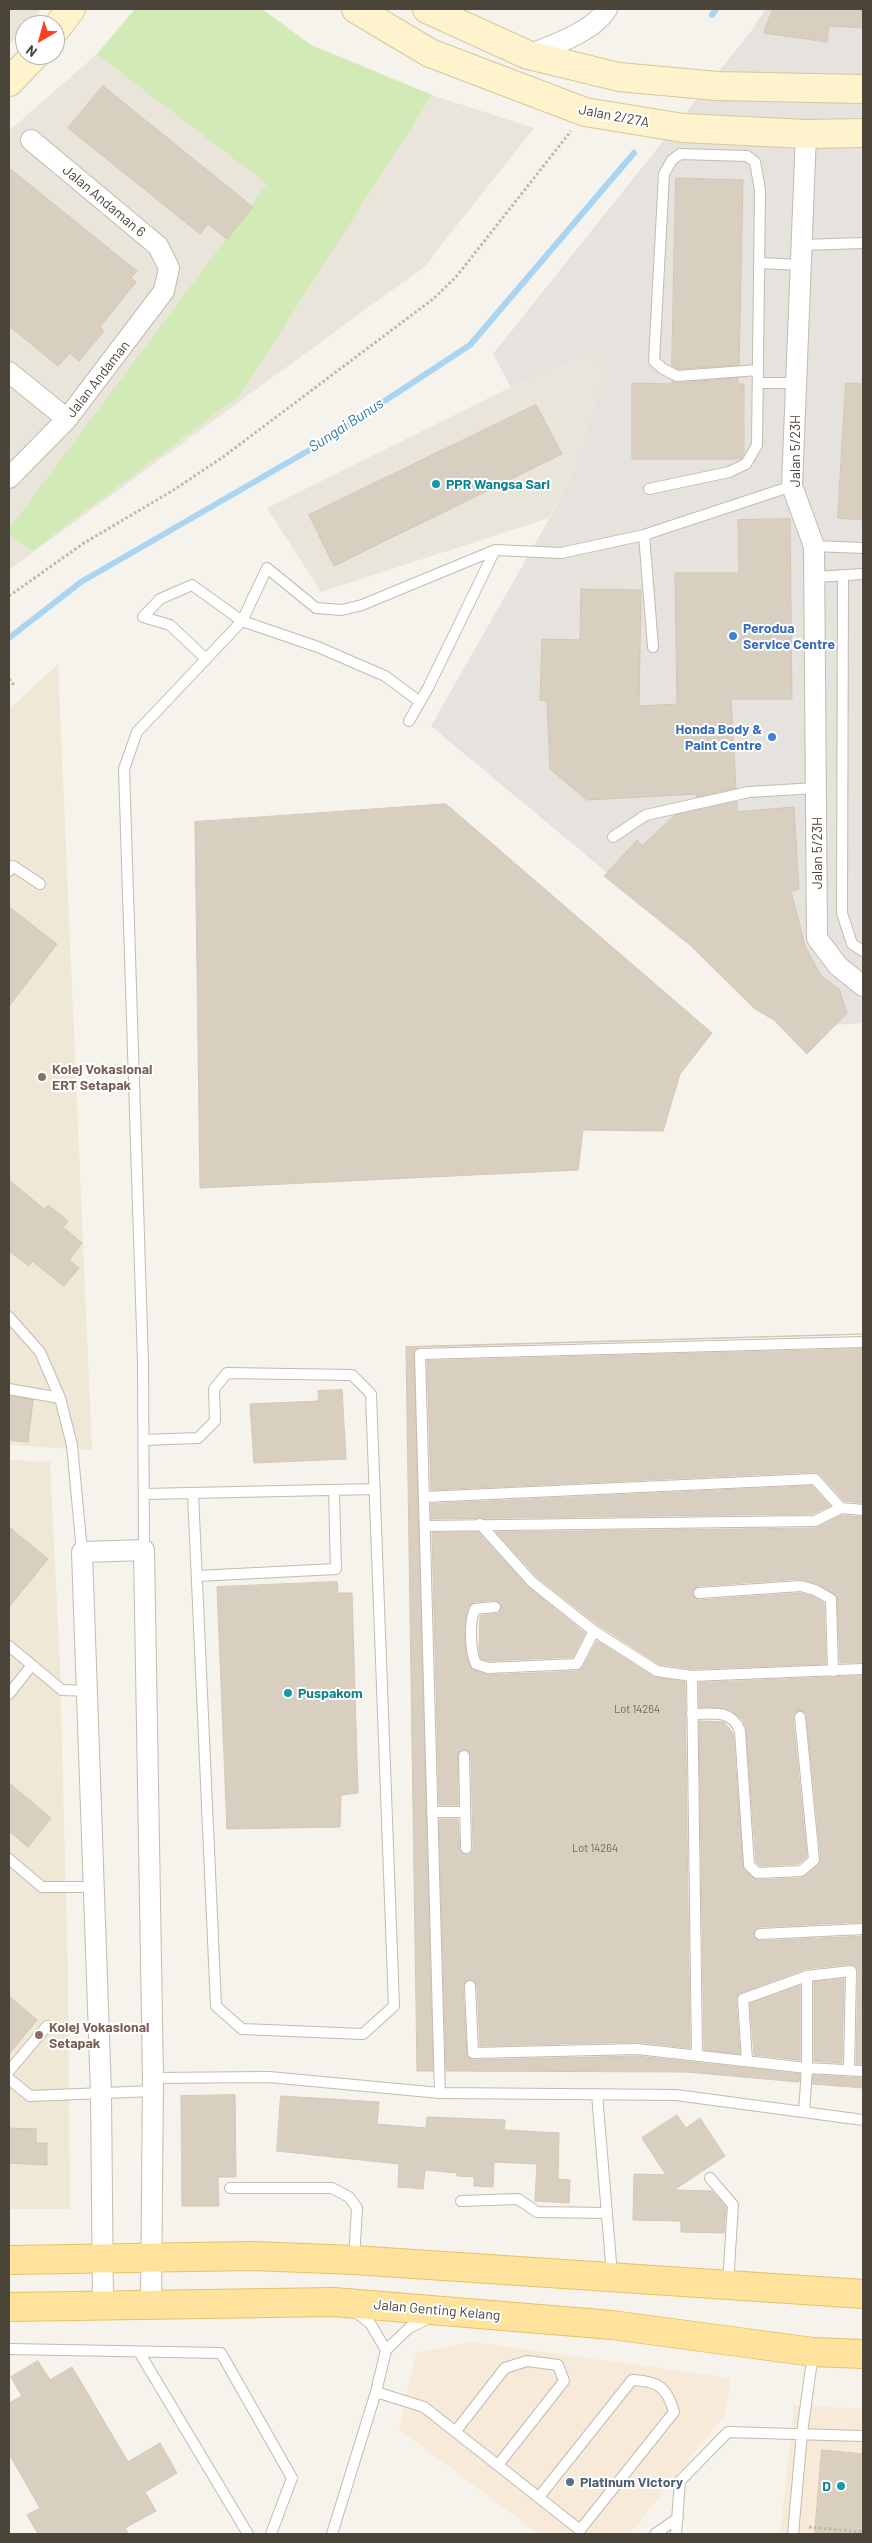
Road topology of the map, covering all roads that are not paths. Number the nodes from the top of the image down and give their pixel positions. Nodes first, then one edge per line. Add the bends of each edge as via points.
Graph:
1 (356, 9) edge
2 (427, 9) edge
3 (607, 9) edge
4 (528, 55) junction
5 (25, 65) edge
6 (9, 82) edge
7 (863, 89) edge
8 (863, 133) edge
9 (806, 134) junction
10 (31, 140) dead end
11 (863, 243) edge
12 (802, 245) junction
13 (759, 263) junction
14 (801, 265) junction
15 (169, 268) joint
16 (758, 370) junction
17 (9, 372) edge
18 (758, 383) junction
19 (796, 383) junction
20 (67, 419) junction
21 (9, 478) edge
22 (792, 486) junction
23 (649, 489) dead end
24 (644, 535) junction
25 (814, 546) junction
26 (863, 548) edge
27 (494, 550) junction
28 (863, 574) edge
29 (843, 575) junction
30 (816, 577) junction
31 (242, 621) junction
32 (653, 647) dead end
33 (206, 659) junction
34 (420, 702) junction
35 (409, 721) dead end
36 (816, 788) junction
37 (612, 837) dead end
38 (9, 871) edge
39 (40, 884) dead end
40 (863, 950) edge
41 (863, 986) edge
42 (9, 1317) edge
43 (863, 1342) edge
44 (9, 1389) edge
45 (60, 1398) junction
46 (143, 1440) junction
47 (375, 1489) junction
48 (334, 1490) junction
49 (193, 1493) junction
50 (144, 1494) junction
51 (424, 1497) junction
52 (841, 1508) junction
53 (863, 1510) edge
54 (480, 1524) junction
55 (425, 1526) junction
56 (144, 1550) junction
57 (82, 1552) junction
58 (197, 1576) junction
59 (700, 1593) dead end
60 (495, 1607) dead end
61 (594, 1631) junction
62 (9, 1646) edge
63 (32, 1665) junction
64 (863, 1669) edge
65 (833, 1670) junction
66 (692, 1676) junction
67 (87, 1691) junction
68 (9, 1694) edge
69 (692, 1714) junction
70 (800, 1717) dead end
71 (464, 1756) dead end
72 (432, 1812) junction
73 (465, 1812) junction
74 (466, 1848) dead end
75 (9, 1859) edge
76 (93, 1887) junction
77 (863, 1929) edge
78 (760, 1934) dead end
79 (807, 1976) junction
80 (470, 1986) dead end
81 (47, 2026) dead end
82 (697, 2056) junction
83 (747, 2061) junction
84 (807, 2068) junction
85 (849, 2070) junction
86 (9, 2071) edge
87 (863, 2071) edge
88 (9, 2078) edge
89 (153, 2084) junction
90 (101, 2093) junction
91 (440, 2093) junction
92 (597, 2094) junction
93 (804, 2112) junction
94 (863, 2120) edge
95 (710, 2178) dead end
96 (230, 2188) dead end
97 (460, 2201) dead end
98 (608, 2213) junction
99 (151, 2257) junction
100 (101, 2258) junction
101 (9, 2260) edge
102 (354, 2260) junction
103 (612, 2276) junction
104 (728, 2283) junction
105 (863, 2294) edge
106 (334, 2302) junction
107 (103, 2305) junction
108 (151, 2305) junction
109 (9, 2307) edge
110 (447, 2310) junction
111 (9, 2349) edge
112 (386, 2350) junction
113 (139, 2352) junction
114 (814, 2352) junction
115 (863, 2354) edge
116 (376, 2392) junction
117 (455, 2432) junction
118 (802, 2433) junction
119 (863, 2436) edge
120 (498, 2465) junction
121 (539, 2497) junction
122 (678, 2518) junction
123 (793, 2530) edge
124 (248, 2534) edge
125 (271, 2534) edge
126 (332, 2534) edge
127 (655, 2534) edge
128 (676, 2534) edge

1 - 9 main road, Jalan 2/27A via 430,54 584,112 683,128
2 - 4 main road
3 - 4 street via 603,16 568,39
4 - 7 main road via 619,77 717,86
5 - 6 main road
8 - 9 main road, Jalan 2/27A
9 - 12 street, Jalan 5/23H
10 - 15 street, Jalan Andaman 6 via 158,246
11 - 12 lane
12 - 14 street, Jalan 5/23H
13 - 14 lane
13 - 16 lane
13 - 16 lane via 760,190 755,162 747,156 680,154 672,160 664,174 654,361 677,376
14 - 19 street, Jalan 5/23H
15 - 20 street, Jalan Andaman via 164,291
16 - 18 lane
17 - 20 street
18 - 19 lane
18 - 23 lane via 757,445 746,464 729,472
19 - 22 street, Jalan 5/23H
20 - 21 street, Jalan Andaman
22 - 24 lane
22 - 25 street, Jalan 5/23H
24 - 27 lane via 561,553
24 - 32 lane
25 - 26 lane
25 - 30 street, Jalan 5/23H
27 - 31 lane via 362,605 342,610 316,608 267,568
27 - 34 lane
28 - 29 lane
29 - 30 lane
29 - 40 lane via 842,914 852,944
30 - 36 street, Jalan 5/23H
31 - 33 lane
31 - 33 lane via 192,585 160,599 143,617 170,625
31 - 34 lane via 318,647 385,676
33 - 46 lane via 137,732 124,770
34 - 35 lane
36 - 37 lane via 749,792 646,815
36 - 41 street, Jalan 5/23H via 817,938 838,966
38 - 39 lane via 13,866
42 - 45 lane via 40,1352
43 - 51 lane via 420,1354
44 - 45 lane
45 - 57 lane via 72,1445
46 - 47 lane via 198,1438 215,1421 214,1389 227,1373 352,1375 371,1394
46 - 50 lane
47 - 48 lane
47 - 58 lane via 394,2006 363,2034 242,2029 216,2006
48 - 49 lane
48 - 58 lane via 336,1569
49 - 50 lane
49 - 58 lane
50 - 56 lane
51 - 52 lane via 815,1479
51 - 55 lane
52 - 53 lane
52 - 54 lane via 814,1521
54 - 55 lane
54 - 61 lane via 532,1582
55 - 72 lane
56 - 57 street
56 - 89 street
57 - 67 street
59 - 65 lane via 801,1586 831,1599
60 - 61 lane via 475,1609 472,1616 473,1657 476,1664 488,1668 577,1664
61 - 66 lane via 657,1671
62 - 63 lane
63 - 67 lane via 62,1690
63 - 68 lane
64 - 65 lane
65 - 66 lane
66 - 69 lane
67 - 76 street
69 - 70 lane via 728,1715 736,1721 740,1731 749,1865 757,1873 801,1871 814,1860
69 - 82 lane
71 - 73 lane
72 - 73 lane
72 - 91 lane
73 - 74 lane
75 - 76 lane via 42,1887
76 - 90 street
77 - 78 lane
79 - 83 lane via 743,1999
79 - 84 lane
79 - 85 lane via 851,1971
80 - 82 lane via 473,2053 637,2049
81 - 86 lane
82 - 83 lane
83 - 84 lane
84 - 85 lane
84 - 93 lane
85 - 87 lane
88 - 90 lane via 30,2096
89 - 90 lane
89 - 91 lane via 269,2077
89 - 99 street
90 - 100 street
91 - 92 lane
92 - 93 lane via 676,2094
92 - 98 lane
93 - 94 lane
95 - 104 lane via 733,2204
96 - 102 lane via 332,2188 349,2197 357,2208
97 - 98 lane via 518,2198 537,2212
98 - 103 lane
99 - 100 main road
99 - 102 main road via 253,2256
99 - 108 street
100 - 101 main road
100 - 107 street
102 - 103 main road
103 - 104 main road
104 - 105 main road
106 - 108 main road, Jalan Genting Kelang
106 - 110 main road, Jalan Genting Kelang
106 - 112 lane via 370,2323
107 - 108 main road, Jalan Genting Kelang
107 - 109 main road, Jalan Genting Kelang
110 - 112 lane via 409,2328
110 - 114 main road, Jalan Genting Kelang via 612,2325
111 - 113 lane
112 - 116 lane
113 - 124 lane
113 - 125 lane via 221,2354 292,2478
114 - 115 main road, Jalan Genting Kelang
114 - 118 lane
116 - 117 lane via 424,2407
116 - 126 lane
117 - 120 lane
117 - 120 lane via 505,2368 527,2361 558,2365 564,2381
118 - 119 lane
118 - 122 lane via 728,2432 680,2481
118 - 123 lane
120 - 121 lane
121 - 121 lane via 580,2530 674,2412 668,2394 651,2381 632,2380
122 - 127 lane
122 - 128 lane

